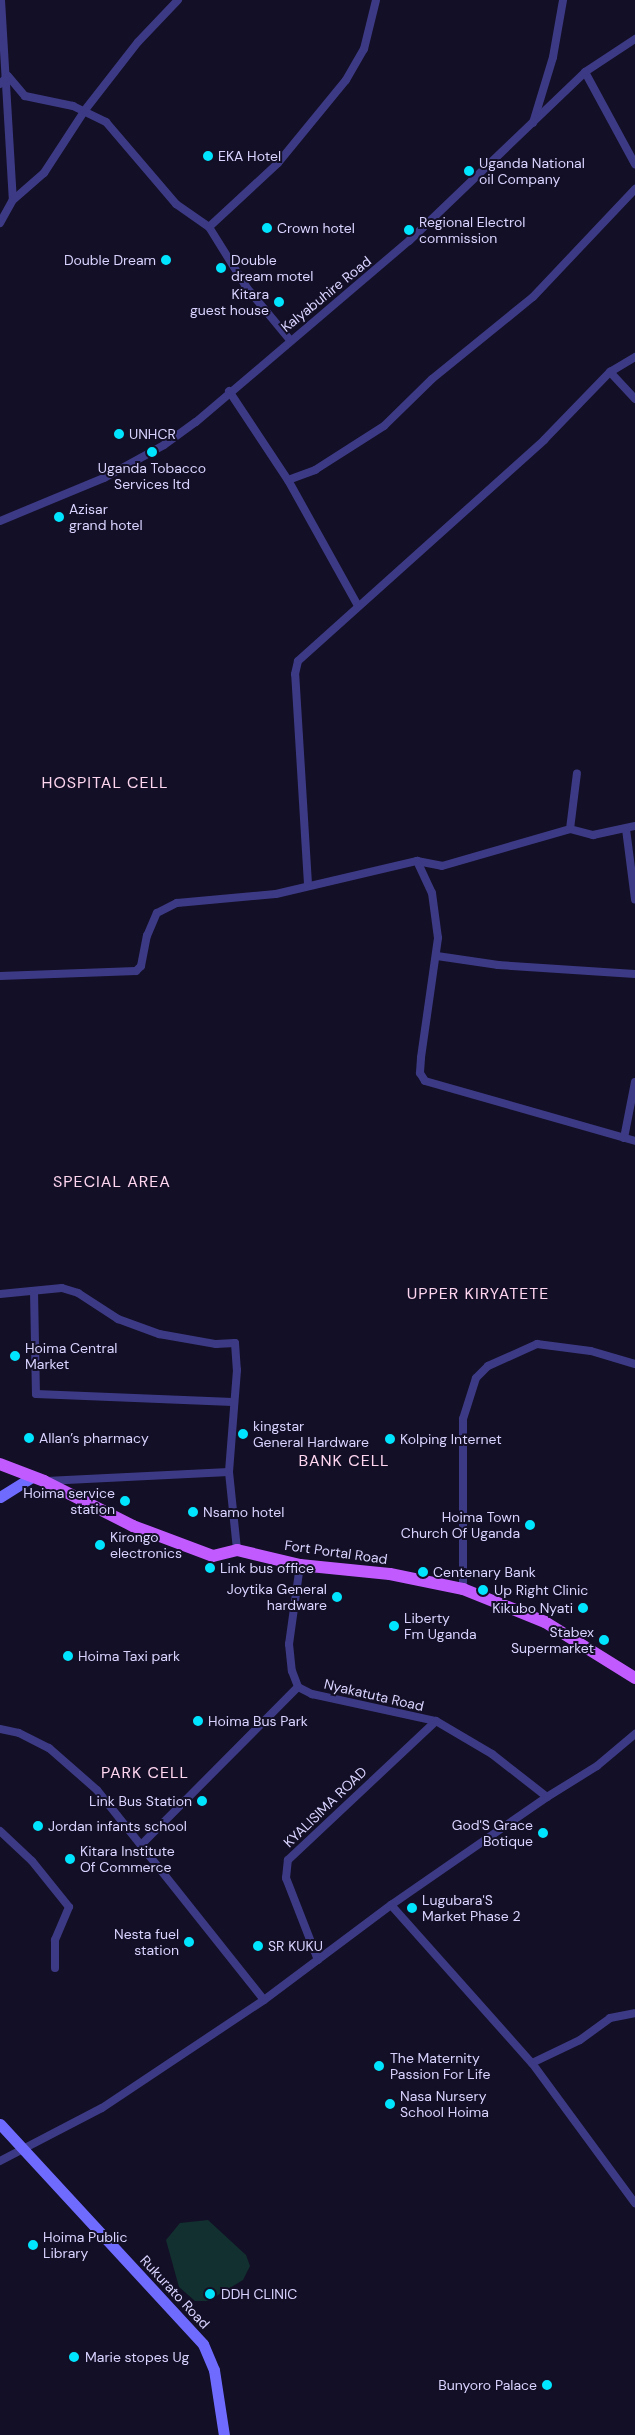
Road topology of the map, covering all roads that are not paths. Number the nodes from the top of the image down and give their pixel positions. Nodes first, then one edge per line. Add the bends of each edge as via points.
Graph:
1 (1, 0) edge
2 (178, 0) edge
3 (376, 0) edge
4 (563, 0) edge
5 (635, 39) edge
6 (585, 72) junction
7 (8, 76) junction
8 (0, 84) edge
9 (85, 110) junction
10 (532, 125) junction
11 (635, 164) edge
12 (635, 188) edge
13 (13, 200) junction
14 (0, 223) edge
15 (209, 227) junction
16 (290, 340) junction
17 (635, 357) edge
18 (610, 372) junction
19 (229, 391) junction
20 (635, 400) edge
21 (288, 480) junction
22 (0, 521) edge
23 (358, 606) junction
24 (577, 773) dead end
25 (635, 826) edge
26 (570, 829) junction
27 (626, 829) junction
28 (417, 861) junction
29 (308, 884) junction
30 (635, 899) edge
31 (438, 956) junction
32 (635, 974) edge
33 (0, 976) edge
34 (635, 1082) edge
35 (624, 1138) junction
36 (635, 1141) edge
37 (34, 1291) junction
38 (0, 1294) edge
39 (635, 1364) edge
40 (233, 1402) junction
41 (0, 1464) edge
42 (229, 1472) junction
43 (30, 1478) junction
44 (44, 1481) junction
45 (0, 1497) edge
46 (238, 1550) junction
47 (300, 1565) junction
48 (463, 1589) junction
49 (635, 1678) edge
50 (298, 1686) junction
51 (436, 1720) junction
52 (0, 1729) edge
53 (635, 1734) edge
54 (547, 1797) junction
55 (0, 1831) edge
56 (142, 1844) junction
57 (391, 1905) junction
58 (318, 1960) junction
59 (55, 1968) dead end
60 (264, 2000) junction
61 (635, 2013) edge
62 (532, 2063) junction
63 (0, 2124) edge
64 (20, 2149) junction
65 (0, 2161) edge
66 (635, 2203) edge
67 (224, 2435) edge

1 - 7 street
2 - 9 street via 138,42
3 - 15 street via 364,49 346,80 278,163
4 - 10 street via 553,57
5 - 6 street, Kalyabuhire Road
6 - 10 street, Kalyabuhire Road
6 - 11 street
7 - 8 street
7 - 9 street via 25,96
7 - 13 street
9 - 13 street via 44,173
9 - 15 street via 116,132 176,204
10 - 16 street, Kalyabuhire Road via 409,241
12 - 21 street via 533,297 432,379 384,426 315,470
13 - 14 street
15 - 16 street via 247,288
16 - 19 street, Kalyabuhire Road
17 - 18 street
18 - 20 street
18 - 23 street via 544,440
19 - 21 street
19 - 22 street, Kalyabuhire Road via 196,422 164,445 104,478
21 - 23 street
23 - 29 street via 296,667
24 - 26 street
25 - 27 street
26 - 27 street via 593,834
26 - 28 street via 442,866
27 - 30 street
28 - 29 street via 344,880
28 - 31 street via 432,893
29 - 33 street via 276,894 170,906 157,913 147,936 141,966 136,971
31 - 32 street via 498,965
31 - 35 street via 420,1058 420,1073 425,1080
34 - 35 street
35 - 36 street
37 - 38 street
37 - 40 street via 62,1288 78,1293 118,1319 159,1334 216,1344 235,1343 237,1370
37 - 40 street via 36,1394
39 - 48 street via 591,1351 537,1344 488,1366 476,1378 463,1419
40 - 42 street
41 - 43 main road, Fort Portal Road
42 - 44 street
42 - 46 street
43 - 44 main road, Fort Portal Road
43 - 45 street
44 - 46 main road, Fort Portal Road via 171,1542 212,1556
46 - 47 main road, Fort Portal Road
47 - 48 main road, Fort Portal Road via 390,1574
47 - 50 street via 289,1644 292,1671
48 - 49 main road, Fort Portal Road via 545,1622
50 - 51 street, Nyakatuta Road via 312,1694
50 - 56 street
51 - 54 street, Nyakatuta Road via 492,1754
51 - 58 street, KYALISIMA ROAD via 288,1860 286,1878
52 - 56 street via 19,1733 60,1755 98,1790
53 - 54 street via 597,1766
54 - 57 street
55 - 59 street via 32,1860 69,1908 55,1940
56 - 60 street
57 - 58 street
57 - 62 street
58 - 60 street
60 - 64 street via 102,2108
61 - 62 street via 610,2018 580,2040
62 - 66 street
63 - 64 street, Rukurato Road
64 - 65 street
64 - 67 street, Rukurato Road via 203,2344 214,2370

